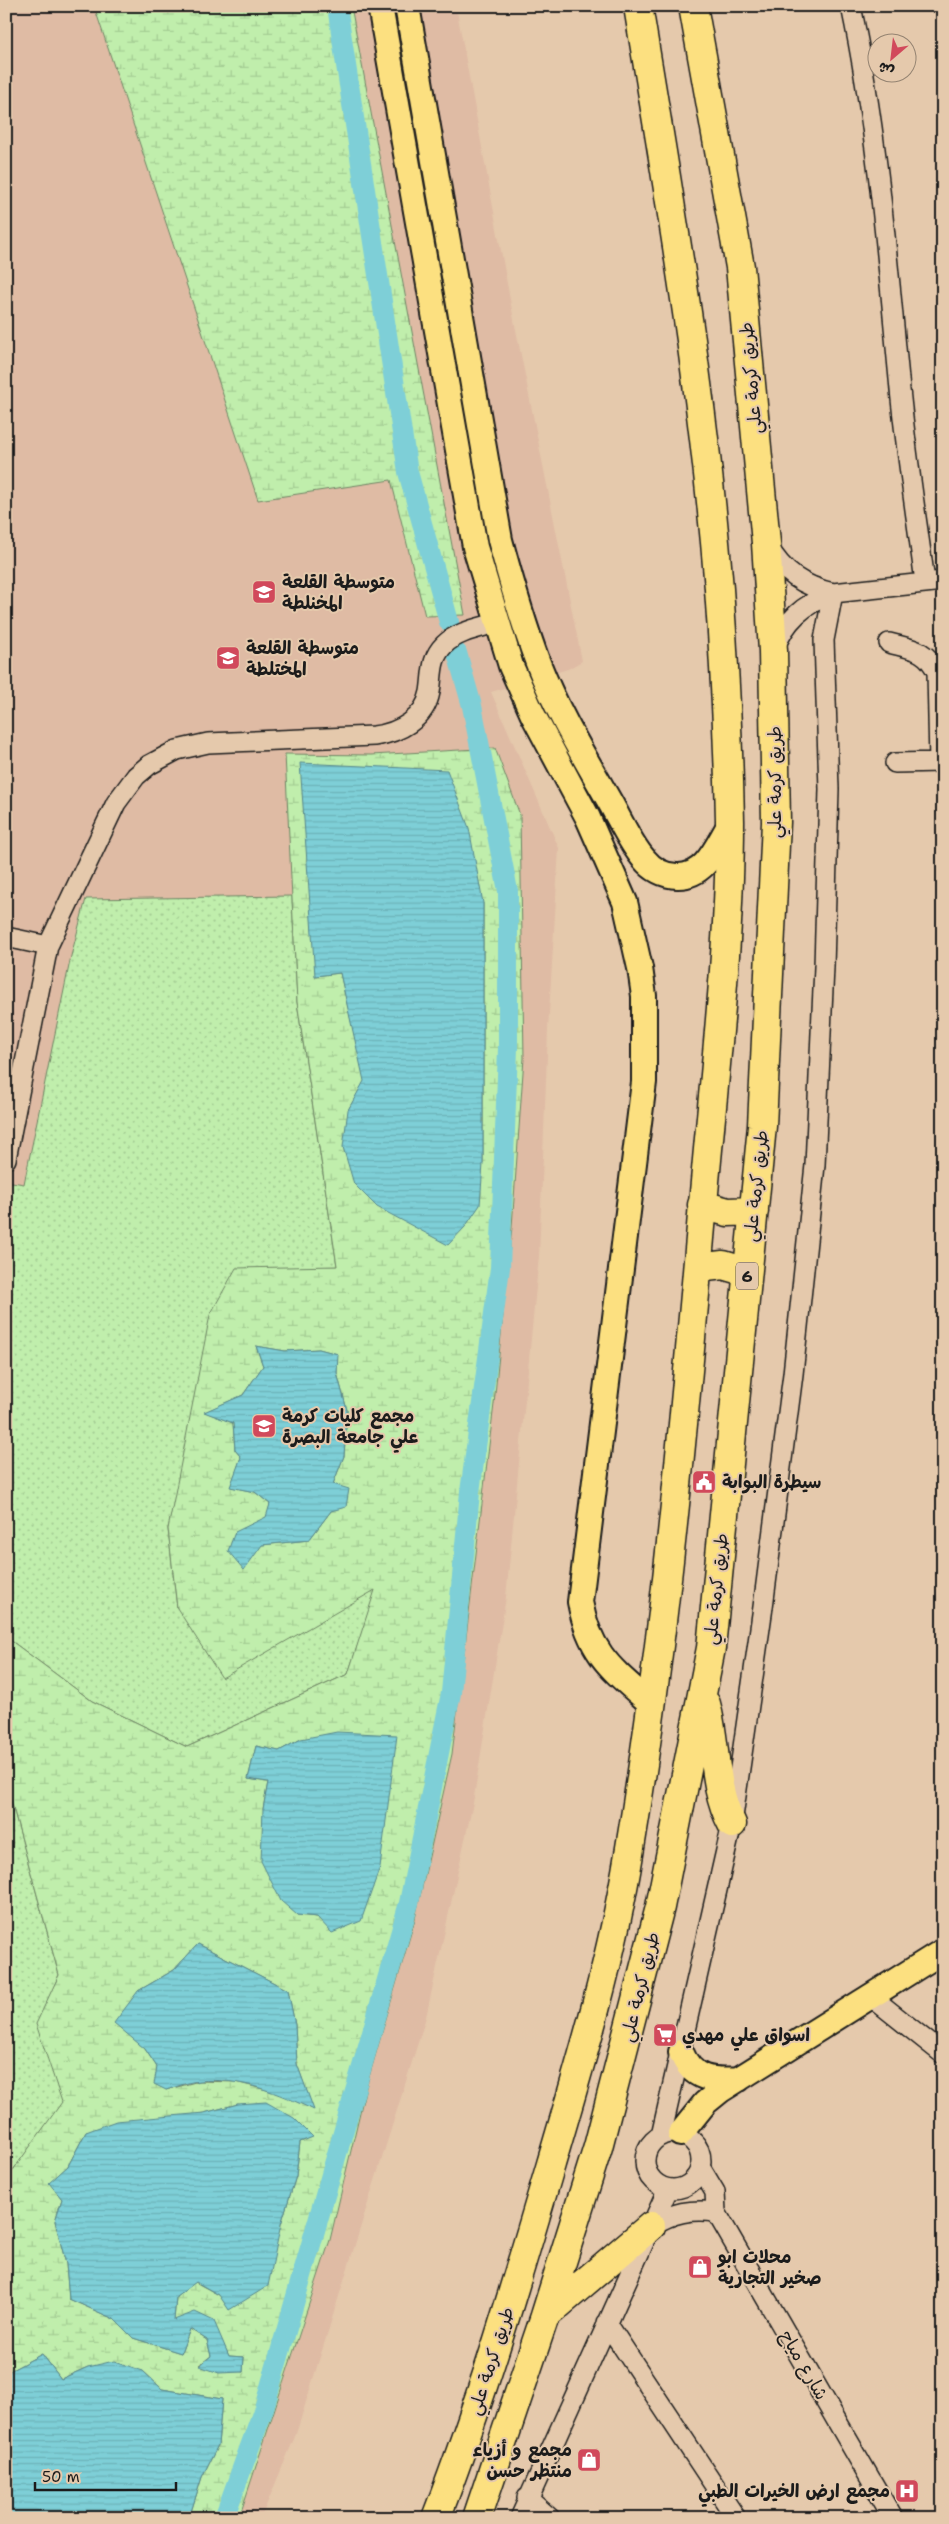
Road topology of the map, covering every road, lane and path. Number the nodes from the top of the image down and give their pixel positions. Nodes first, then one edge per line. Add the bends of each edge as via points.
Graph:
1 (380, 6) edge
2 (408, 6) edge
3 (638, 6) edge
4 (693, 6) edge
5 (851, 6) edge
6 (766, 542) junction
7 (508, 571) junction
8 (483, 579) junction
9 (934, 581) edge
10 (833, 593) junction
11 (496, 623) junction
12 (889, 643) dead end
13 (773, 652) junction
14 (941, 762) edge
15 (895, 763) dead end
16 (730, 824) junction
17 (6, 937) edge
18 (48, 946) junction
19 (6, 1159) edge
20 (702, 1205) junction
21 (754, 1211) junction
22 (698, 1268) junction
23 (747, 1272) junction
24 (703, 1694) junction
25 (651, 1704) junction
26 (732, 1824) junction
27 (943, 1951) edge
28 (869, 1995) junction
29 (681, 2052) junction
30 (943, 2054) edge
31 (739, 2079) junction
32 (670, 2135) junction
33 (700, 2167) junction
34 (672, 2190) junction
35 (716, 2212) junction
36 (651, 2226) junction
37 (545, 2316) junction
38 (607, 2323) junction
39 (527, 2498) junction
40 (436, 2518) edge
41 (477, 2518) edge
42 (520, 2518) edge
43 (550, 2518) edge
44 (736, 2518) edge
45 (893, 2518) edge

1 - 8 main road via 463,488
2 - 7 main road via 492,500
3 - 16 highway, طريق كرمة علي via 682,276 716,546
4 - 6 highway, طريق كرمة علي / 6 via 740,268
5 - 9 street via 864,67 878,170 899,380
6 - 10 street via 780,564 800,582
6 - 13 highway, طريق كرمة علي / 6
7 - 8 main road
7 - 16 main road via 528,634 557,706 644,859 658,872 667,875 696,873 708,861
8 - 11 main road
9 - 10 street
10 - 13 street via 809,604 789,621
10 - 26 street via 824,640 829,789 815,1165 793,1374
11 - 18 street via 462,634 444,645 433,662 426,703 414,720 396,732 374,736 208,743 177,750 149,765 116,802
11 - 25 main road via 532,715 612,869 625,902 640,968 646,1025 644,1082 580,1602 584,1625 594,1646 608,1665
12 - 14 street via 921,652 931,660 937,672
13 - 21 highway, طريق كرمة علي / 6 via 776,822 762,1126
14 - 15 street
16 - 20 highway, طريق كرمة علي via 724,970
17 - 18 street
18 - 19 street
20 - 21 highway via 728,1212
20 - 22 highway, طريق كرمة علي
21 - 23 highway, طريق كرمة علي / 6
22 - 23 highway via 723,1265
22 - 25 highway, طريق كرمة علي
23 - 24 highway, طريق كرمة علي / 6
24 - 26 highway via 712,1726 718,1788
24 - 37 highway, طريق كرمة علي / 6 via 647,1962 588,2181
25 - 40 highway, طريق كرمة علي via 629,1857 596,2005 495,2350
26 - 29 street
27 - 28 main road
28 - 30 street
28 - 31 main road
29 - 31 main road via 689,2068 703,2078
29 - 32 street
31 - 32 main road via 705,2103
32 - 33 street via 694,2142
32 - 34 street via 648,2148 645,2165 652,2180
33 - 34 street via 692,2182
33 - 35 street via 715,2192
34 - 35 street
34 - 36 street
35 - 36 street via 675,2213
35 - 45 street, شارع مياح
36 - 37 highway
36 - 38 street
37 - 41 highway, طريق كرمة علي / 6
38 - 39 street
38 - 44 street
39 - 42 street
39 - 43 street

